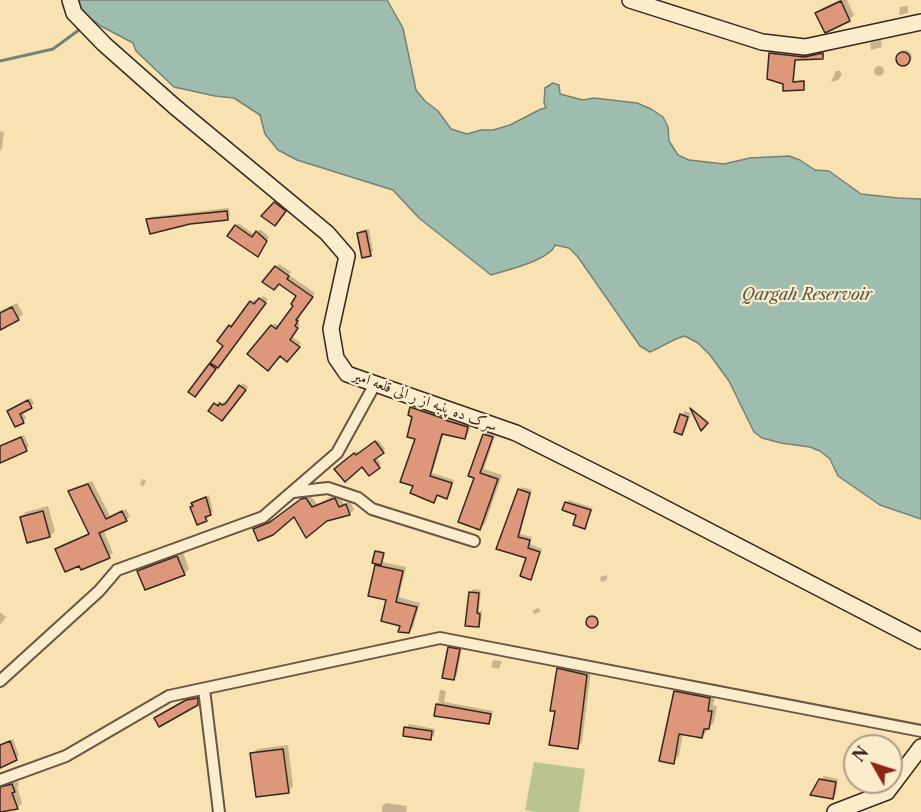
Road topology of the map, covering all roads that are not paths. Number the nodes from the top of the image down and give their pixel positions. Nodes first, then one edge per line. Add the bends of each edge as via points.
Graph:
1 (70, 0) edge
2 (630, 0) edge
3 (921, 22) edge
4 (375, 384) junction
5 (292, 492) junction
6 (474, 540) dead end
7 (921, 641) edge
8 (0, 681) edge
9 (204, 689) junction
10 (921, 731) edge
11 (921, 747) edge
12 (0, 780) edge
13 (219, 812) edge
14 (835, 812) edge

1 - 4 street, سرک ده پنبه از ر الی قلعه امیر via 74,13 84,24 174,106 327,233 347,256 331,328 336,358 347,374
2 - 3 street via 762,42 805,46
4 - 5 street via 337,453
4 - 7 street, سرک ده پنبه از ر الی قلعه امیر via 516,433
5 - 6 street via 328,488 358,498 372,509
5 - 8 street via 263,517 117,570
9 - 10 street via 440,638
9 - 12 street via 169,696 66,756
9 - 13 street
11 - 14 street via 887,792

